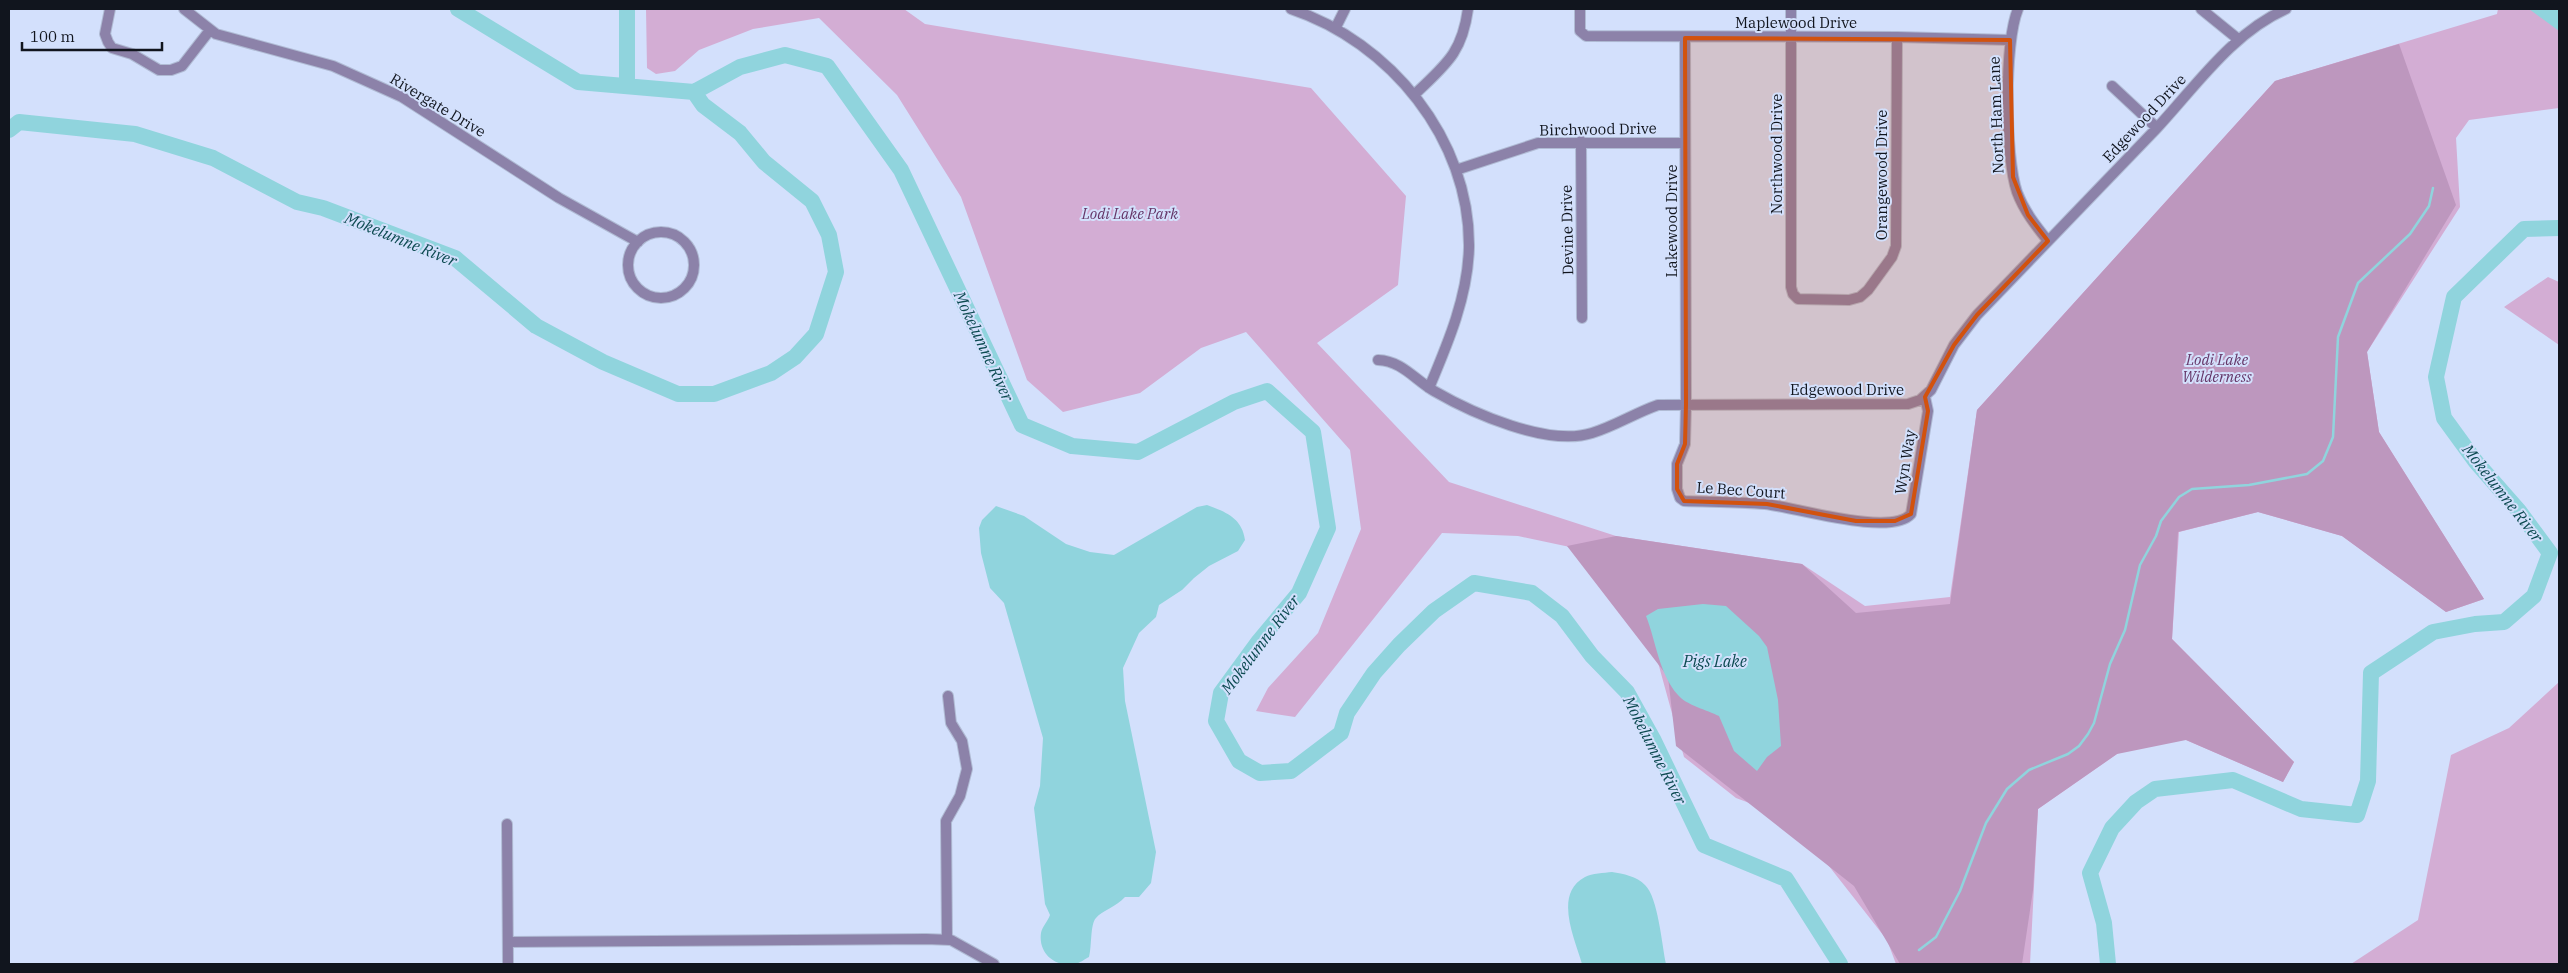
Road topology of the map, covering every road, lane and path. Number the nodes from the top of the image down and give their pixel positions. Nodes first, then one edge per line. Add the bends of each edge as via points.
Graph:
1 (110, 9) edge
2 (184, 9) edge
3 (1290, 9) edge
4 (1345, 9) edge
5 (1468, 9) edge
6 (1580, 9) edge
7 (1791, 9) edge
8 (2018, 9) edge
9 (2201, 9) edge
10 (2286, 9) edge
11 (1336, 27) junction
12 (210, 30) junction
13 (1791, 37) junction
14 (1896, 37) junction
15 (1685, 38) junction
16 (2238, 39) junction
17 (2010, 40) junction
18 (2112, 86) dead end
19 (1414, 95) junction
20 (2157, 128) junction
21 (1581, 141) junction
22 (1685, 143) junction
23 (1456, 170) junction
24 (2048, 241) junction
25 (638, 242) junction
26 (1795, 298) joint
27 (1582, 318) dead end
28 (1378, 360) dead end
29 (1430, 388) junction
30 (1924, 397) junction
31 (1686, 404) junction
32 (1895, 521) joint
33 (948, 696) dead end
34 (507, 824) dead end
35 (947, 940) junction
36 (508, 942) junction
37 (508, 964) edge
38 (994, 964) edge

1 - 12 street via 105,34 112,48 132,54 159,70 182,66
2 - 12 street, Rivergate Drive
3 - 11 street
4 - 11 street
5 - 19 street via 1465,32 1457,50
6 - 15 street, Maplewood Drive via 1582,34
7 - 13 street, Northwood Drive
8 - 17 street, North Ham Lane
9 - 16 street
10 - 16 street, Edgewood Drive
11 - 19 street via 1395,72
12 - 25 street, Rivergate Drive via 246,44 332,66 402,98 559,198
13 - 14 street, Maplewood Drive
13 - 15 street, Maplewood Drive
13 - 26 street, Northwood Drive via 1791,287
14 - 17 street, Maplewood Drive
14 - 26 street, Orangewood Drive via 1896,246 1892,257 1860,297 1848,300
15 - 22 street, Lakewood Drive
16 - 20 street, Edgewood Drive
17 - 24 street, North Ham Lane via 2009,148 2013,177 2028,215
18 - 20 street
19 - 23 street via 1435,127
20 - 24 street, Edgewood Drive
21 - 22 street, Birchwood Drive
21 - 23 street, Birchwood Drive via 1538,143
21 - 27 street, Devine Drive
22 - 31 street, Lakewood Drive
23 - 29 street via 1467,216 1469,248 1465,284 1452,334
24 - 30 street, Edgewood Drive via 1978,314 1954,345 1931,390
25 - 25 street via 628,262 629,276 636,287 647,296 660,299 684,290 695,270 694,256 688,245 668,232 646,235
28 - 29 street, Edgewood Drive via 1398,364
29 - 31 street, Edgewood Drive via 1455,403 1554,437 1592,433 1658,405
30 - 31 street, Edgewood Drive via 1908,404
30 - 32 street, Wyn Way via 1928,411 1911,514
31 - 32 street, Le Bec Court via 1685,444 1677,464 1677,489 1684,501 1767,504 1832,519
33 - 35 street via 951,723 962,741 968,768 960,796 946,821
34 - 36 street
35 - 36 street
35 - 38 street
36 - 37 street

